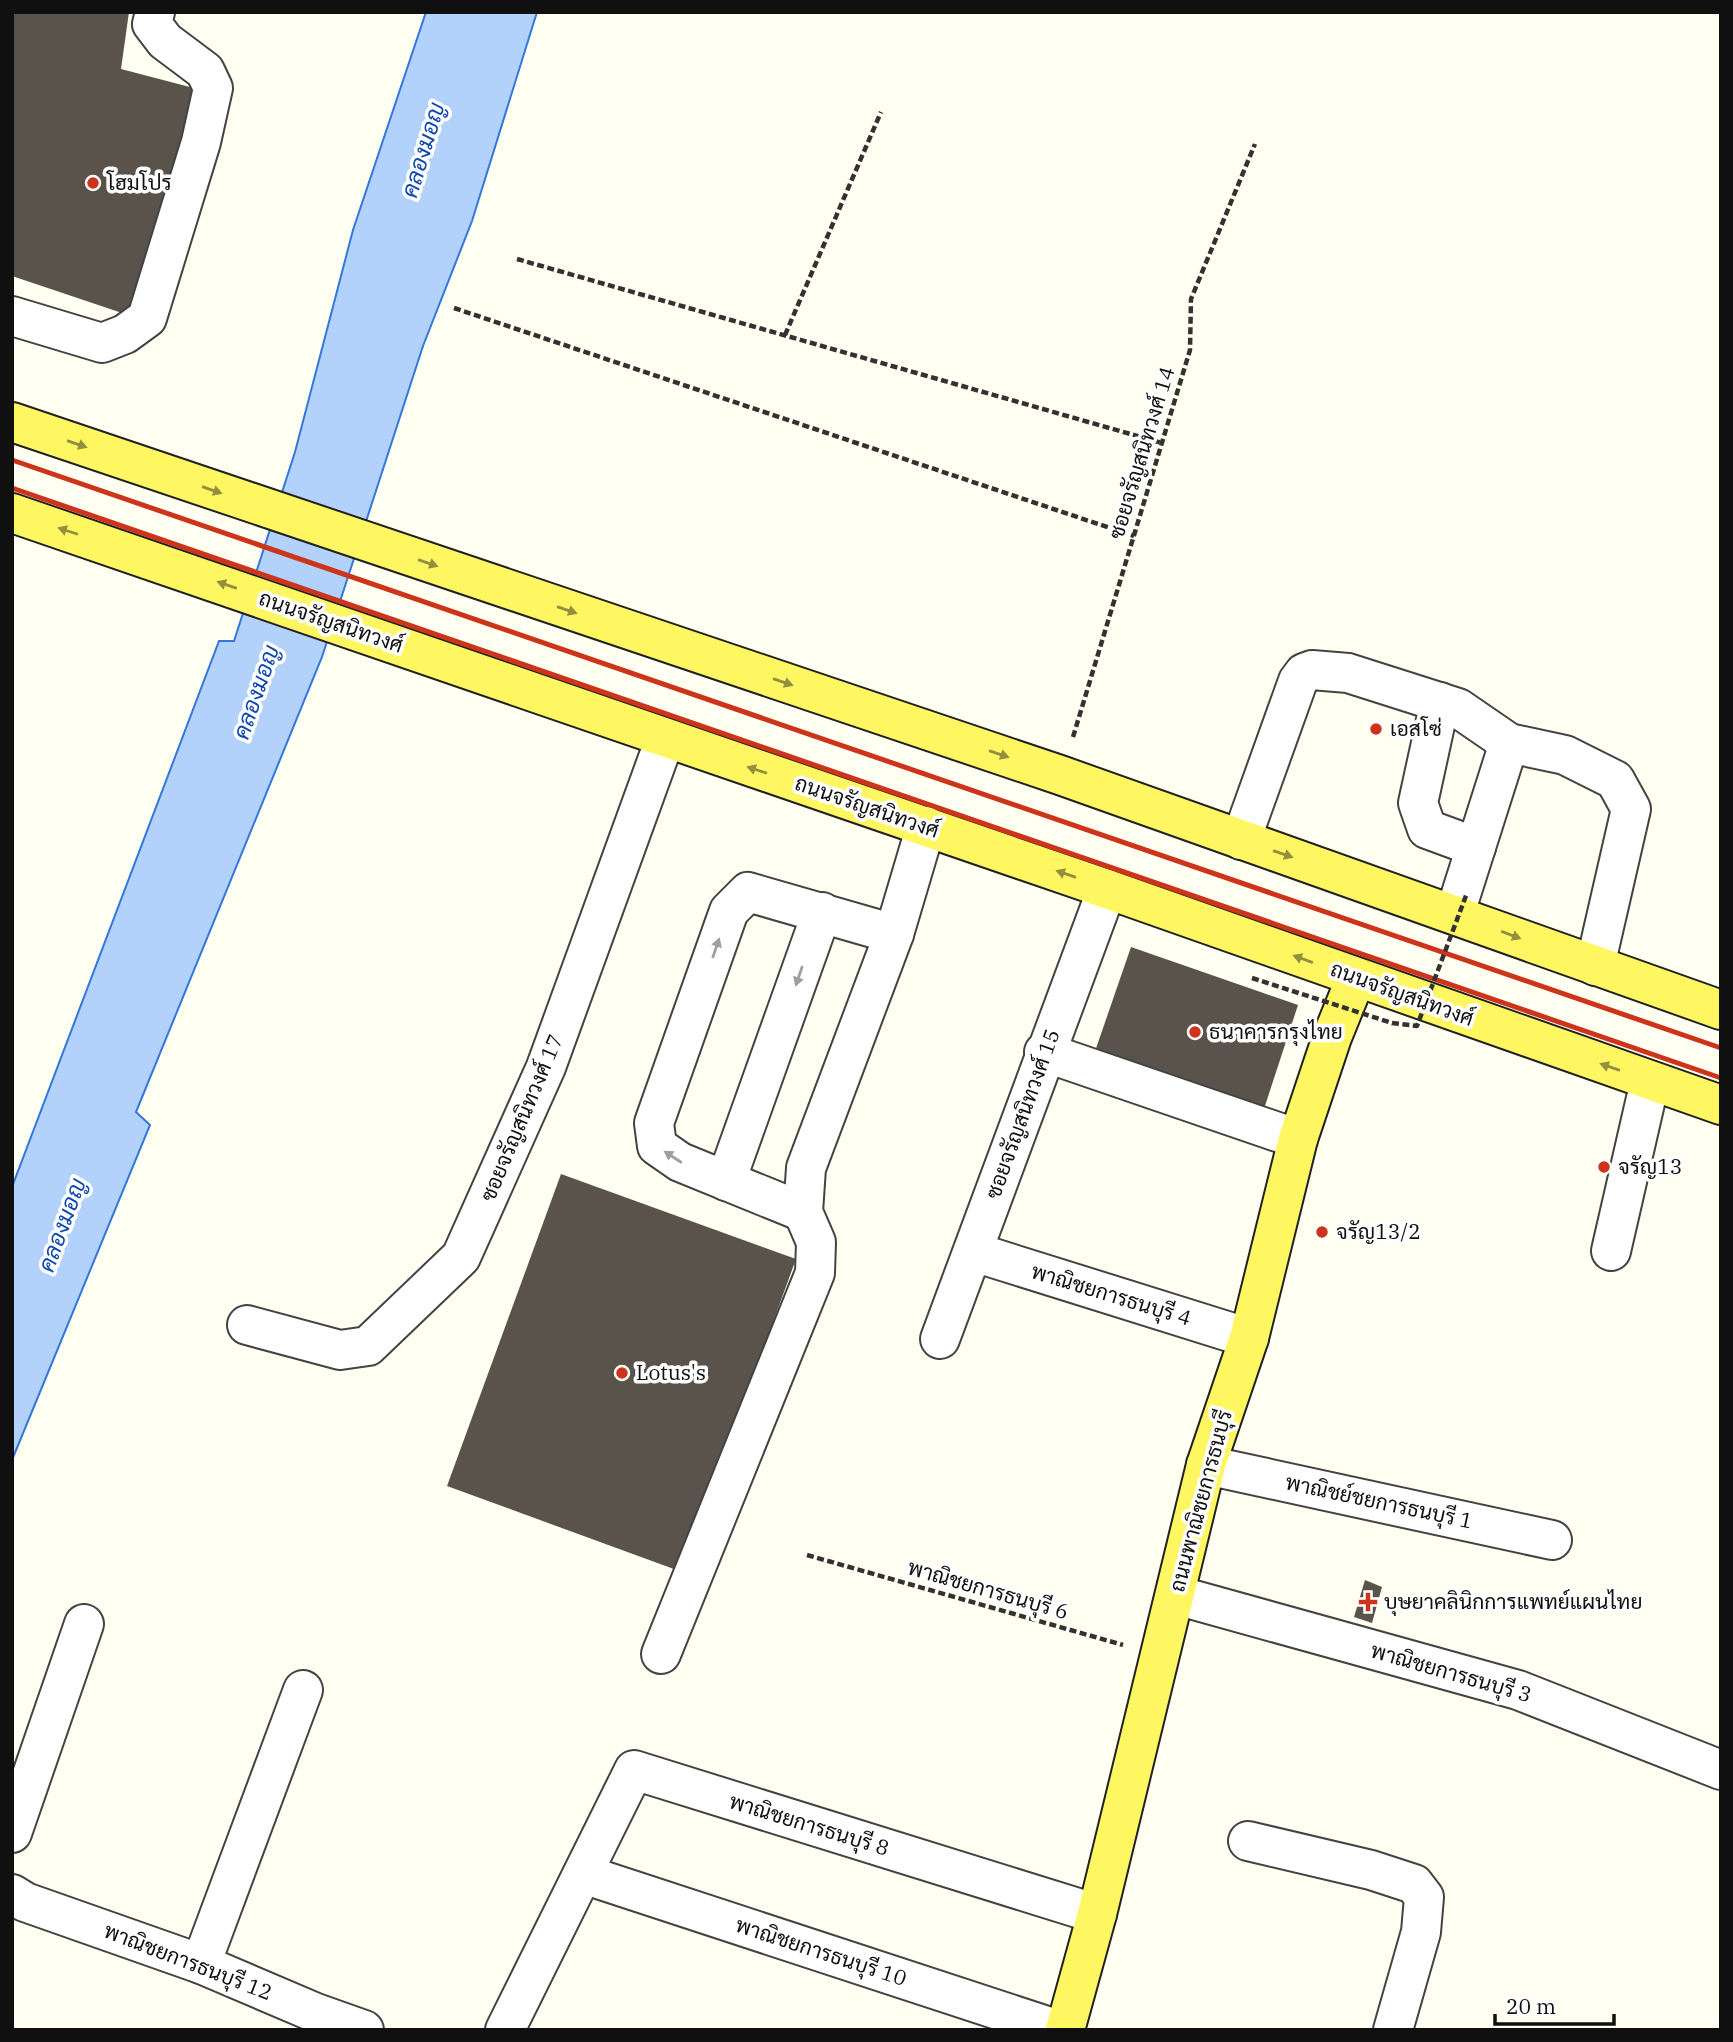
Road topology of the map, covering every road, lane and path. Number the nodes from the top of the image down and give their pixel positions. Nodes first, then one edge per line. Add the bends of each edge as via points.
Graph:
1 (155, 12) edge
2 (881, 112) dead end
3 (1255, 144) dead end
4 (517, 259) dead end
5 (454, 308) dead end
6 (12, 316) edge
7 (785, 335) junction
8 (12, 422) edge
9 (1162, 443) junction
10 (12, 513) edge
11 (1134, 536) junction
12 (1440, 702) junction
13 (665, 739) junction
14 (1509, 743) junction
15 (1060, 775) junction
16 (926, 826) junction
17 (1241, 840) junction
18 (1476, 847) junction
19 (1107, 888) junction
20 (1461, 903) junction
21 (821, 912) junction
22 (894, 934) junction
23 (1595, 966) junction
24 (1252, 978) dead end
25 (1356, 978) junction
26 (1721, 1010) edge
27 (1044, 1052) junction
28 (1650, 1081) junction
29 (1721, 1105) edge
30 (1298, 1139) junction
31 (726, 1181) junction
32 (803, 1212) junction
33 (1611, 1251) dead end
34 (974, 1252) junction
35 (247, 1325) dead end
36 (1249, 1338) junction
37 (940, 1339) dead end
38 (1206, 1465) junction
39 (1552, 1540) dead end
40 (807, 1555) dead end
41 (1176, 1595) junction
42 (84, 1624) dead end
43 (661, 1654) dead end
44 (1161, 1656) junction
45 (303, 1690) dead end
46 (1721, 1770) edge
47 (12, 1833) edge
48 (1248, 1840) dead end
49 (583, 1874) junction
50 (12, 1894) edge
51 (1097, 1914) junction
52 (201, 1964) junction
53 (312, 2022) edge
54 (364, 2030) edge
55 (505, 2030) edge
56 (1059, 2030) edge
57 (1065, 2030) edge
58 (1393, 2030) edge

1 - 6 street via 152,24 165,41 205,71 213,88 147,318 102,343
2 - 7 path
3 - 9 path, ซอยจรัญสนิทวงศ์ 14 via 1191,299 1190,350
4 - 7 path
5 - 11 path
7 - 9 path
8 -> 15 main road
9 - 11 path, ซอยจรัญสนิทวงศ์ 14
13 -> 10 main road, ถนนจรัญสนิทวงศ์
11 - 15 path, ซอยจรัญสนิทวงศ์ 14
12 - 14 street via 1458,708
12 - 17 street via 1348,673 1304,673
12 - 18 street via 1418,803 1427,828
16 -> 13 main road, ถนนจรัญสนิทวงศ์
13 - 35 street, ซอยจรัญสนิทวงศ์ 17 via 546,1067 461,1257 368,1346 340,1350
14 - 18 street
14 - 23 street via 1565,755 1615,780 1631,809
15 - 17 main road
19 -> 16 main road, ถนนจรัญสนิทวงศ์
16 - 22 street
17 -> 20 main road
18 - 20 street
25 -> 19 main road, ถนนจรัญสนิทวงศ์
19 - 27 street, ซอยจรัญสนิทวงศ์ 15
20 -> 23 main road
20 - 24 path, bridge via 1417,1026 1392,1023
21 - 22 street
21 -> 31 street
31 -> 21 street via 680,1162 657,1146 654,1122 729,911 748,892
22 - 32 street via 806,1168
23 - 26 main road
28 -> 25 main road, ถนนจรัญสนิทวงศ์
25 - 30 main road, ถนนพาณิชยการธนบุรี
27 - 30 street
27 - 34 street, ซอยจรัญสนิทวงศ์ 15
28 - 29 main road, ถนนจรัญสนิทวงศ์
28 - 33 street
30 - 36 main road, ถนนพาณิชยการธนบุรี
31 - 32 street
32 - 43 street via 816,1242 815,1273
34 - 36 street, พาณิชยการธนบุรี 4
34 - 37 street, ซอยจรัญสนิทวงศ์ 15
36 - 38 main road, ถนนพาณิชยการธนบุรี
38 - 39 street, พาณิชย์ชยการธนบุรี 1
38 - 41 main road, ถนนพาณิชยการธนบุรี
40 - 44 path, พาณิชยการธนบุรี 6
41 - 44 main road, ถนนพาณิชยการธนบุรี
41 - 46 street, พาณิชยการธนบุรี 3 via 1518,1689
42 - 47 street
44 - 51 main road, ถนนพาณิชยการธนบุรี
45 - 52 street
48 - 58 street via 1371,1870 1414,1884 1424,1897 1421,1932
49 - 51 street, พาณิชยการธนบุรี 8 via 634,1770
49 - 55 street
49 - 56 street, พาณิชยการธนบุรี 10
50 - 52 street, พาณิชยการธนบุรี 12
51 - 57 main road, ถนนพาณิชยการธนบุรี
52 - 53 street, พาณิชยการธนบุรี 12
53 - 54 street, พาณิชยการธนบุรี 12

